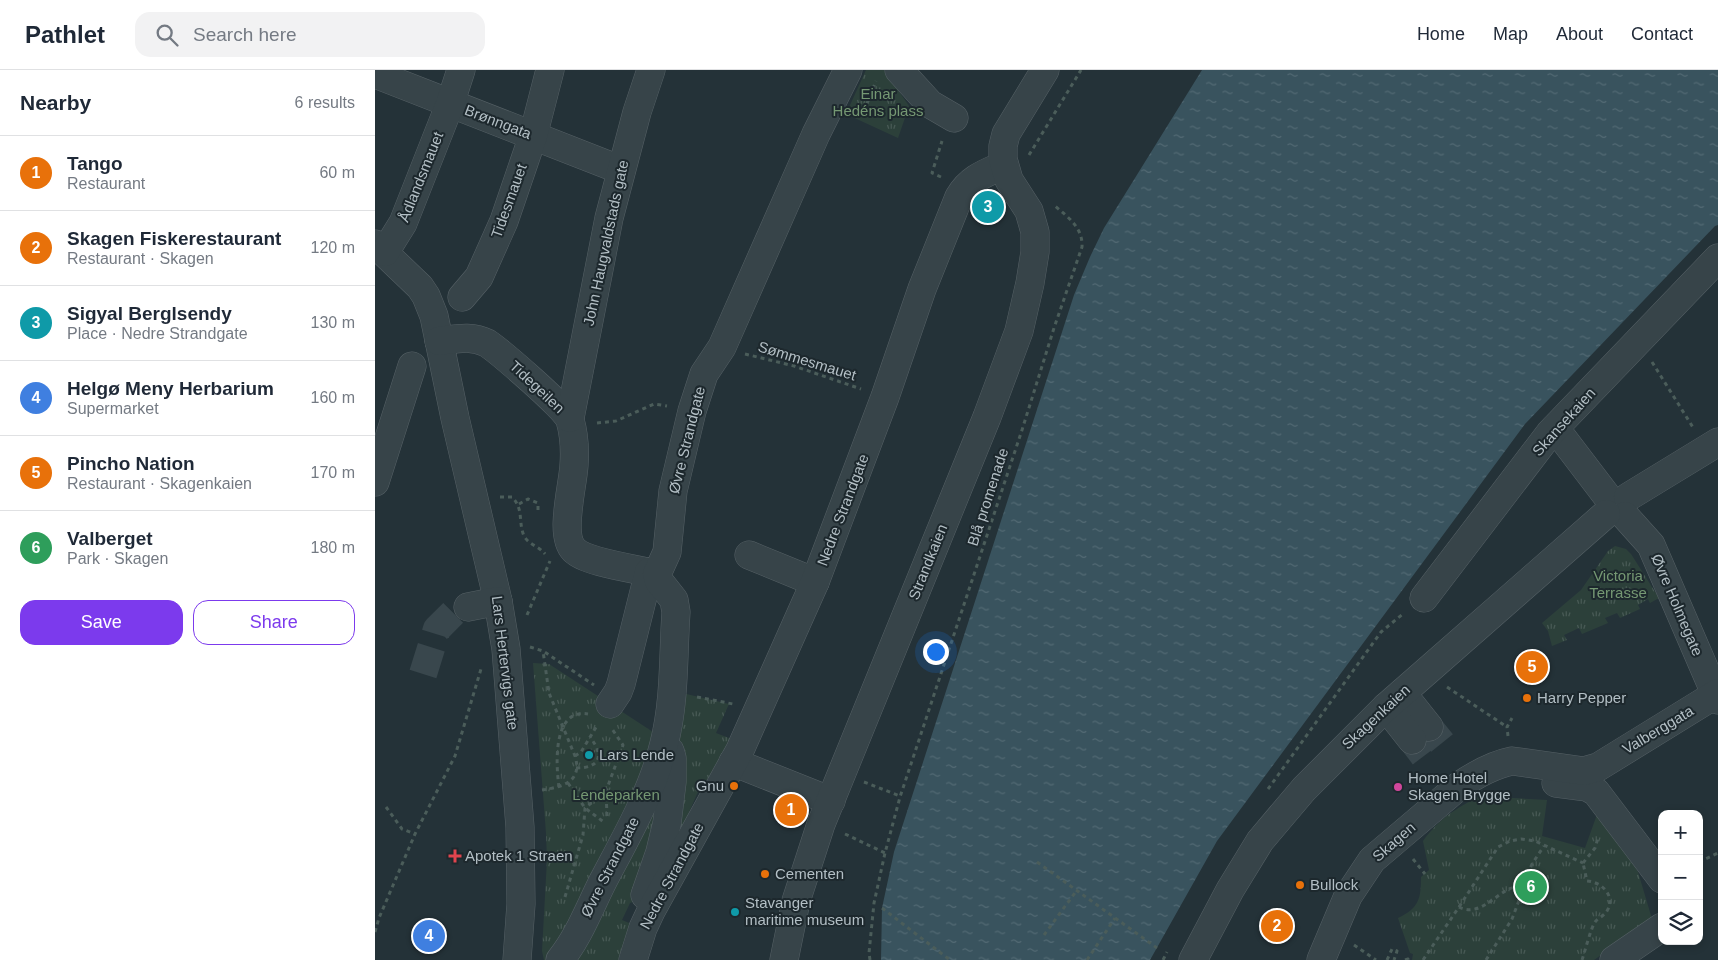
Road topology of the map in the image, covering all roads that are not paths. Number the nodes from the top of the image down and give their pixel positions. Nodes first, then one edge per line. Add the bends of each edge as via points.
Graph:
1 (461, 70) edge
2 (550, 70) edge
3 (651, 70) edge
4 (848, 70) edge
5 (1045, 70) edge
6 (375, 74) edge
7 (888, 74) edge
8 (451, 104) junction
9 (954, 118) road end
10 (533, 136) junction
11 (1017, 163) junction
12 (621, 170) junction
13 (380, 248) edge
14 (1718, 258) edge
15 (462, 297) dead end
16 (439, 341) junction
17 (412, 366) dead end
18 (570, 418) junction
19 (1555, 428) junction
20 (1707, 437) edge
21 (375, 482) edge
22 (1616, 505) junction
23 (749, 555) dead end
24 (653, 573) junction
25 (815, 582) junction
26 (1424, 598) road end
27 (499, 601) junction
28 (468, 607) tunnel mouth
29 (1717, 696) edge
30 (1394, 700) junction
31 (608, 707) road end
32 (1420, 734) tunnel mouth
33 (664, 746) junction
34 (1511, 761) junction
35 (733, 762) junction
36 (1598, 766) joint
37 (831, 801) junction
38 (1658, 874) edge
39 (651, 911) junction
40 (1658, 930) edge
41 (517, 960) edge
42 (560, 960) edge
43 (633, 960) edge
44 (784, 960) edge
45 (1193, 960) edge
46 (1321, 960) edge
47 (1614, 960) edge

1 - 8 street, Ådlandsmauet
2 - 10 street, Tidesmauet
3 - 12 street, John Haugvaldstads gate
4 - 24 street, Øvre Strandgate via 816,134 723,347 704,374 673,491 667,552
5 - 11 street via 1006,134 1003,146
6 - 8 street, Brønngata
7 - 9 street
8 - 10 street, Brønngata
8 - 13 street, Ådlandsmauet via 403,223
10 - 12 street, Brønngata
10 - 15 street, Tidesmauet via 504,221 479,278
11 - 25 street, Nedre Strandgate via 974,179 959,196
11 - 37 street, Strandkaien via 1013,188 1032,218 1035,232 1033,267 1016,338
12 - 18 street, John Haugvaldstads gate via 596,278
13 - 16 street via 414,279 426,296
14 - 19 street, Skansekaien
16 - 18 street, Tidegeilen via 473,338 487,343
16 - 27 street, Lars Hertervigs gate
17 - 21 street
18 - 24 street, Tidegeilen via 575,449 567,530 572,547 587,558
19 - 22 street, Øvre Holmegate
19 - 26 street, Skansekaien
20 - 22 street, Skagenkaien
22 - 29 street, Øvre Holmegate via 1651,545
22 - 30 street, Skagenkaien
23 - 25 street
24 - 31 street, Øvre Strandgate via 618,692
24 - 33 street, Øvre Strandgate via 675,606 681,692
25 - 35 street, Nedre Strandgate
27 - 28 street
27 - 41 street, Lars Hertervigs gate via 521,827
29 - 36 street, Valberggata
30 - 32 street
30 - 45 street, Skagenkaien via 1303,789 1260,841
33 - 39 street via 672,758 670,804 660,852 645,891
33 - 42 street, Øvre Strandgate via 627,835
34 - 36 street, Skagen via 1584,771
34 - 38 street via 1519,773 1530,779 1587,787 1596,792
34 - 46 street, Skagen via 1459,786 1376,856 1348,896
35 - 37 street
35 - 39 street, Nedre Strandgate
37 - 44 street, Strandkaien via 796,901
39 - 43 street, Nedre Strandgate
40 - 47 street

